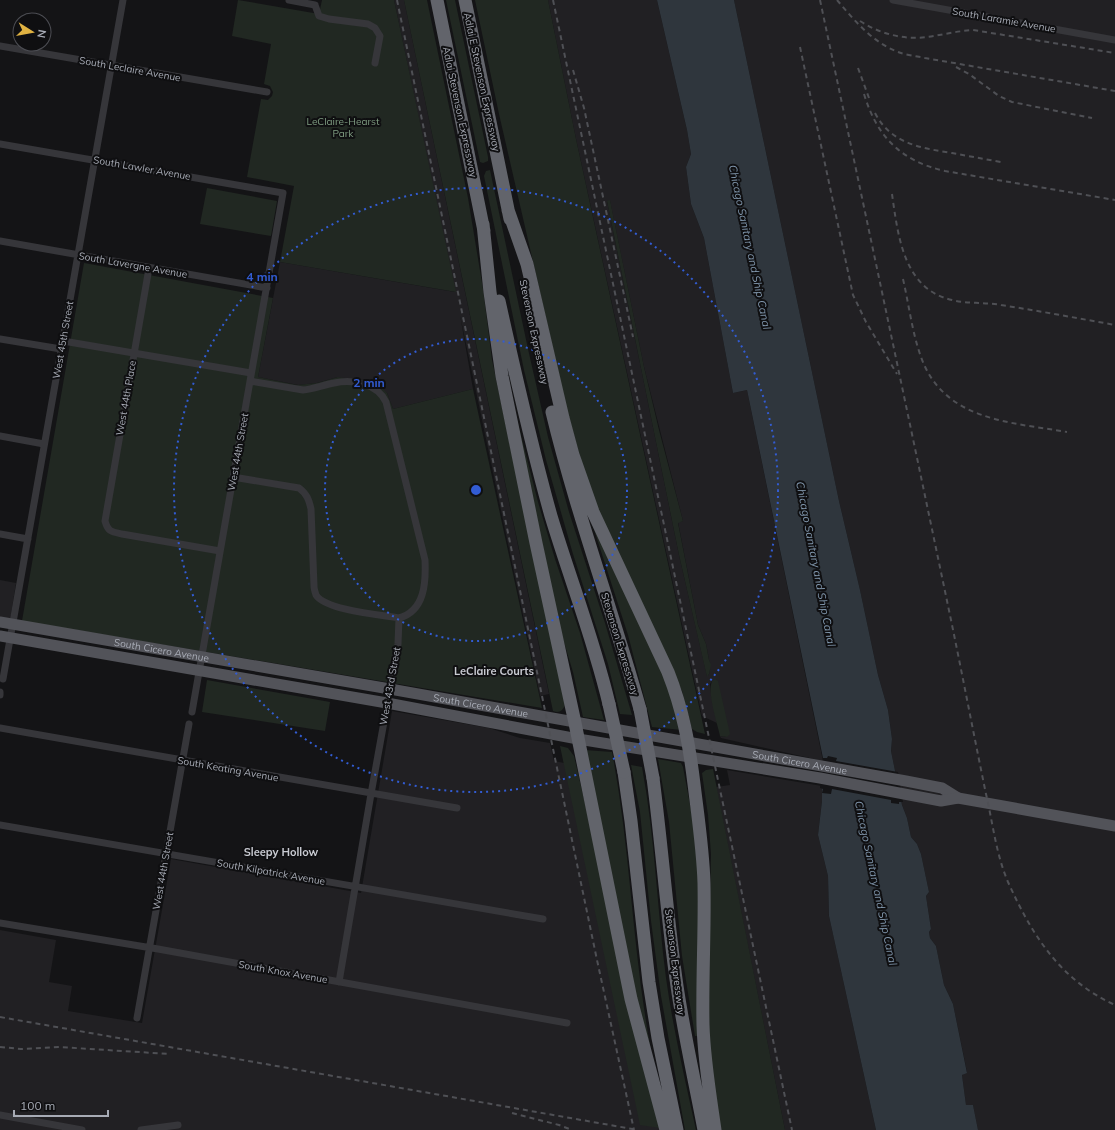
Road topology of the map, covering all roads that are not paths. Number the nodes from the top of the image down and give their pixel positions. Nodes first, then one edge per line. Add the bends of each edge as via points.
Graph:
1 (123, 0) edge
2 (289, 0) edge
3 (436, 0) edge
4 (464, 0) edge
5 (893, 0) edge
6 (315, 2) edge
7 (1115, 40) edge
8 (0, 46) edge
9 (375, 63) dead end
10 (111, 66) junction
11 (264, 92) dead end
12 (0, 144) edge
13 (95, 160) junction
14 (498, 165) joint
15 (283, 193) joint
16 (508, 210) junction
17 (483, 224) junction
18 (0, 241) edge
19 (78, 255) junction
20 (149, 268) junction
21 (266, 288) junction
22 (0, 339) edge
23 (63, 341) junction
24 (61, 349) junction
25 (134, 353) junction
26 (252, 373) junction
27 (250, 381) junction
28 (0, 436) edge
29 (44, 444) junction
30 (233, 477) junction
31 (0, 534) edge
32 (28, 539) junction
33 (220, 551) junction
34 (399, 618) junction
35 (0, 622) edge
36 (13, 624) junction
37 (5, 637) edge
38 (202, 657) junction
39 (199, 671) junction
40 (3, 679) dead end
41 (390, 689) junction
42 (387, 703) junction
43 (192, 712) dead end
44 (575, 723) junction
45 (189, 724) dead end
46 (0, 728) edge
47 (578, 739) junction
48 (689, 743) junction
49 (691, 758) junction
50 (183, 761) junction
51 (371, 794) junction
52 (958, 798) junction
53 (457, 808) dead end
54 (0, 825) edge
55 (1115, 826) edge
56 (166, 854) junction
57 (355, 887) junction
58 (543, 919) dead end
59 (0, 923) edge
60 (150, 948) junction
61 (340, 982) junction
62 (137, 1018) dead end
63 (567, 1022) dead end
64 (667, 1111) junction
65 (0, 1115) edge
66 (710, 1122) edge
67 (178, 1126) dead end
68 (82, 1130) edge
69 (141, 1130) edge
70 (666, 1130) edge
71 (677, 1130) edge
72 (704, 1130) edge

1 - 10 street, West 45th Street
2 - 6 street
3 - 17 highway, Adlai Stevenson Expressway
4 - 14 highway, Adlai E Stevenson Expressway
5 - 7 street, South Laramie Avenue
6 - 9 street via 319,16 368,24 375,28 380,36
8 - 10 street, South Leclaire Avenue
10 - 11 street, South Leclaire Avenue
10 - 13 street, West 45th Street
12 - 13 street, South Lawler Avenue
13 - 15 street, South Lawler Avenue
13 - 19 street, West 45th Street
14 - 16 highway, Stevenson Expressway
15 - 21 street, West 44th Street
16 - 48 highway via 527,264 563,418 584,487 593,512 670,678
16 - 66 highway, Stevenson Expressway, bridge via 568,476 640,709 662,844 677,987
17 - 44 highway via 502,376
17 - 64 highway, bridge via 533,450 558,538 601,669 617,737 635,849 649,982
18 - 19 street, South Lavergne Avenue
19 - 20 street, South Lavergne Avenue
19 - 23 street, West 45th Street
20 - 21 street, South Lavergne Avenue
20 - 25 street, West 44th Place
21 - 26 street, West 44th Street
22 - 24 street
23 - 24 street, West 45th Street
23 - 25 street
24 - 29 street, West 45th Street
25 - 26 street
25 - 33 street, West 44th Place via 106,514 108,528 122,534
26 - 27 street, West 44th Street
27 - 30 street, West 44th Street
27 - 34 street via 297,390 342,382 358,383 379,391 383,396 425,560 421,600 405,617
28 - 29 street
29 - 32 street, West 45th Street
30 - 33 street, West 44th Street
30 - 34 street via 299,488 305,493 310,500 311,510 314,586 316,595 323,601 337,607
31 - 32 street
32 - 36 street, West 45th Street
33 - 38 street, West 44th Street
34 - 41 street, West 43rd Street via 398,644
35 - 36 main road, South Cicero Avenue
36 - 37 street, West 45th Street
36 - 38 main road, South Cicero Avenue
37 - 39 main road, South Cicero Avenue
37 - 40 street, West 45th Street
38 - 39 street, West 44th Street
38 - 41 main road, South Cicero Avenue
39 - 42 main road, South Cicero Avenue
39 - 43 street, West 44th Street
41 - 42 street, West 43rd Street
41 - 44 main road, South Cicero Avenue
42 - 47 main road, South Cicero Avenue
42 - 51 street, West 43rd Street
44 - 47 highway
44 - 48 main road, South Cicero Avenue
45 - 50 street, West 44th Street
46 - 50 street, South Keating Avenue
47 - 49 main road, South Cicero Avenue
47 - 64 highway via 630,999
48 - 49 highway
48 - 52 main road, South Cicero Avenue via 942,788
49 - 52 main road, South Cicero Avenue via 820,778 941,801
49 - 66 highway via 704,884 703,1026
50 - 51 street, South Keating Avenue
50 - 56 street, West 44th Street
51 - 53 street, South Keating Avenue
51 - 57 street, West 43rd Street
52 - 55 main road, South Cicero Avenue
54 - 56 street, South Kilpatrick Avenue
56 - 57 street, South Kilpatrick Avenue
56 - 60 street, West 44th Street
57 - 58 street, South Kilpatrick Avenue
57 - 61 street, West 43rd Street
59 - 60 street, South Knox Avenue
60 - 61 street, South Knox Avenue
60 - 62 street, West 44th Street
61 - 63 street, South Knox Avenue
64 - 70 highway
64 - 71 highway
65 - 68 street
66 - 72 highway, Stevenson Expressway
67 - 69 street

